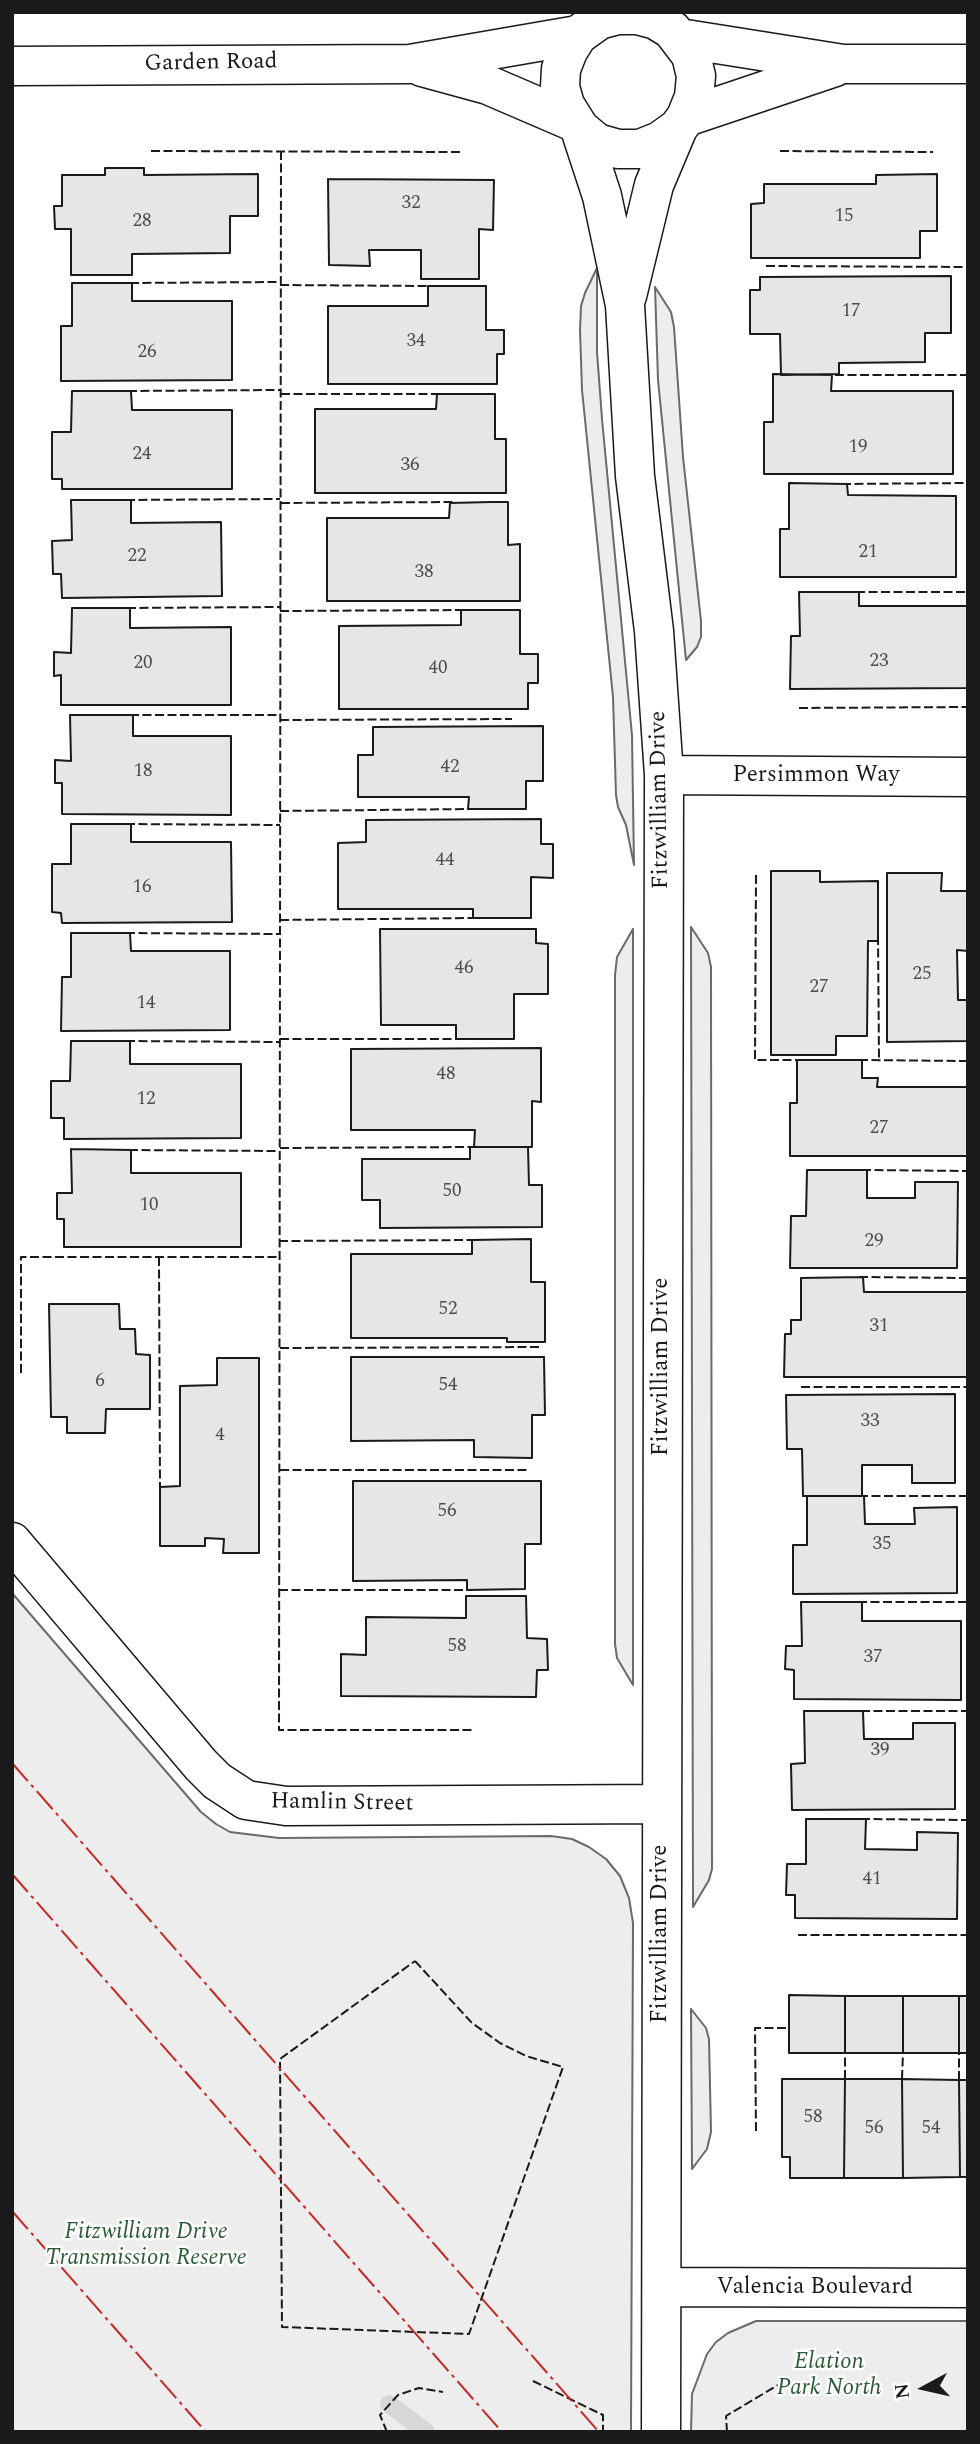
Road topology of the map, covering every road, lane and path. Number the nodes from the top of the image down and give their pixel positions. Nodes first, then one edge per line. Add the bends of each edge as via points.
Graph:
1 (584, 26) edge
2 (672, 27) edge
3 (410, 64) junction
4 (844, 64) junction
5 (968, 64) edge
6 (12, 66) edge
7 (682, 122) junction
8 (577, 125) junction
9 (625, 305) junction
10 (664, 775) junction
11 (968, 776) edge
12 (12, 1542) edge
13 (661, 1804) junction
14 (663, 2287) junction
15 (968, 2288) edge
16 (661, 2432) edge

1 - 2 street via 618,15 638,15
1 - 3 street, Garden Road
1 - 8 street via 565,60 560,88
2 - 4 street
2 - 7 street via 691,55 696,76 694,97
3 - 6 street, Garden Road
3 - 8 street, Garden Road via 488,85
4 - 5 street
4 - 7 street
7 - 8 street via 660,141 640,149 597,143
7 - 9 street, Fitzwilliam Drive via 654,185
8 - 9 street, Fitzwilliam Drive via 604,204
9 - 10 street, Fitzwilliam Drive via 635,476 654,631
10 - 11 street, Persimmon Way
10 - 13 street, Fitzwilliam Drive
12 - 13 street, Hamlin Street via 201,1765 246,1800 286,1806
13 - 14 street, Fitzwilliam Drive
14 - 15 street, Valencia Boulevard
14 - 16 street, Fitzwilliam Drive

